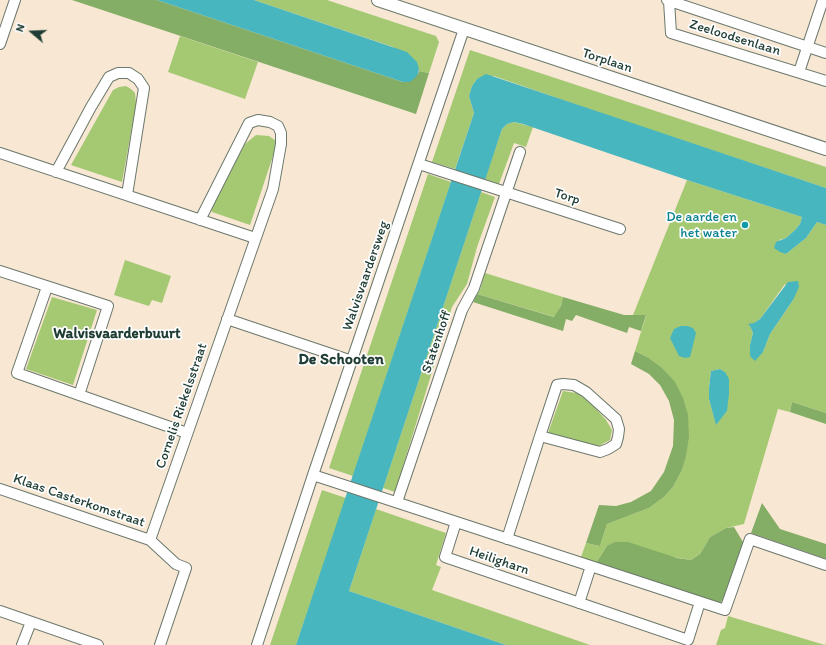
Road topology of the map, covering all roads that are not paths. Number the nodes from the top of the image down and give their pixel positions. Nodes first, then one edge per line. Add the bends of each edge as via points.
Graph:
1 (15, 0) edge
2 (378, 0) edge
3 (668, 0) edge
4 (823, 0) edge
5 (464, 30) junction
6 (1, 38) edge
7 (807, 47) junction
8 (826, 54) edge
9 (799, 72) junction
10 (826, 81) edge
11 (826, 149) edge
12 (520, 152) dead end
13 (0, 153) edge
14 (419, 164) junction
15 (56, 172) junction
16 (506, 192) junction
17 (127, 195) junction
18 (200, 220) junction
19 (620, 229) dead end
20 (255, 238) junction
21 (0, 271) edge
22 (47, 287) junction
23 (228, 319) junction
24 (352, 361) junction
25 (79, 395) junction
26 (187, 433) junction
27 (540, 436) junction
28 (313, 475) junction
29 (0, 489) edge
30 (393, 501) junction
31 (456, 522) junction
32 (507, 538) junction
33 (150, 540) junction
34 (826, 565) edge
35 (591, 566) junction
36 (700, 602) junction
37 (579, 603) junction
38 (0, 611) edge
39 (30, 622) junction
40 (74, 641) edge
41 (22, 645) edge
42 (98, 645) edge
43 (160, 645) edge
44 (257, 645) edge

1 - 6 street
2 - 5 street, Torplaan
3 - 7 street, Zeeloodsenlaan
3 - 9 street, Zeeloodsenlaan via 671,33
4 - 7 street
5 - 11 street, Torplaan
5 - 14 street, Walvisvaardersweg
7 - 8 street, Zeeloodsenlaan
7 - 9 street
9 - 10 street, Zeeloodsenlaan
12 - 16 street
13 - 15 street
14 - 16 street, Torp
14 - 24 street, Walvisvaardersweg
15 - 17 street
15 - 17 street via 109,77 118,73 129,73 138,79 144,88
16 - 19 street, Torp
16 - 30 street, Statenhoff via 474,288 462,310
17 - 18 street
18 - 20 street
18 - 20 street, Cornelis Riekelsstraat via 249,123 258,120 270,122 278,126 281,144 272,189
20 - 23 street, Cornelis Riekelsstraat
21 - 22 street
22 - 25 street via 17,373
22 - 25 street via 108,306
23 - 24 street
23 - 26 street, Cornelis Riekelsstraat
24 - 28 street, Walvisvaardersweg
25 - 26 street
26 - 33 street, Cornelis Riekelsstraat
27 - 27 street via 600,452 616,444 619,429 616,420 586,392 574,385 563,384 557,385
27 - 32 street
28 - 30 street, Heiligharn
28 - 44 street, Walvisvaardersweg
29 - 33 street, Klaas Casterkomstraat
30 - 31 street, Heiligharn
31 - 32 street, Heiligharn
31 - 37 street, Heiligharn via 445,557
32 - 35 street, Heiligharn
33 - 43 street via 176,564 186,568
34 - 36 street, Heiligharn via 750,539 725,610
35 - 36 street, Heiligharn
35 - 37 street
36 - 37 street, Heiligharn via 688,640
38 - 39 street
39 - 40 street
39 - 41 street
40 - 42 street

